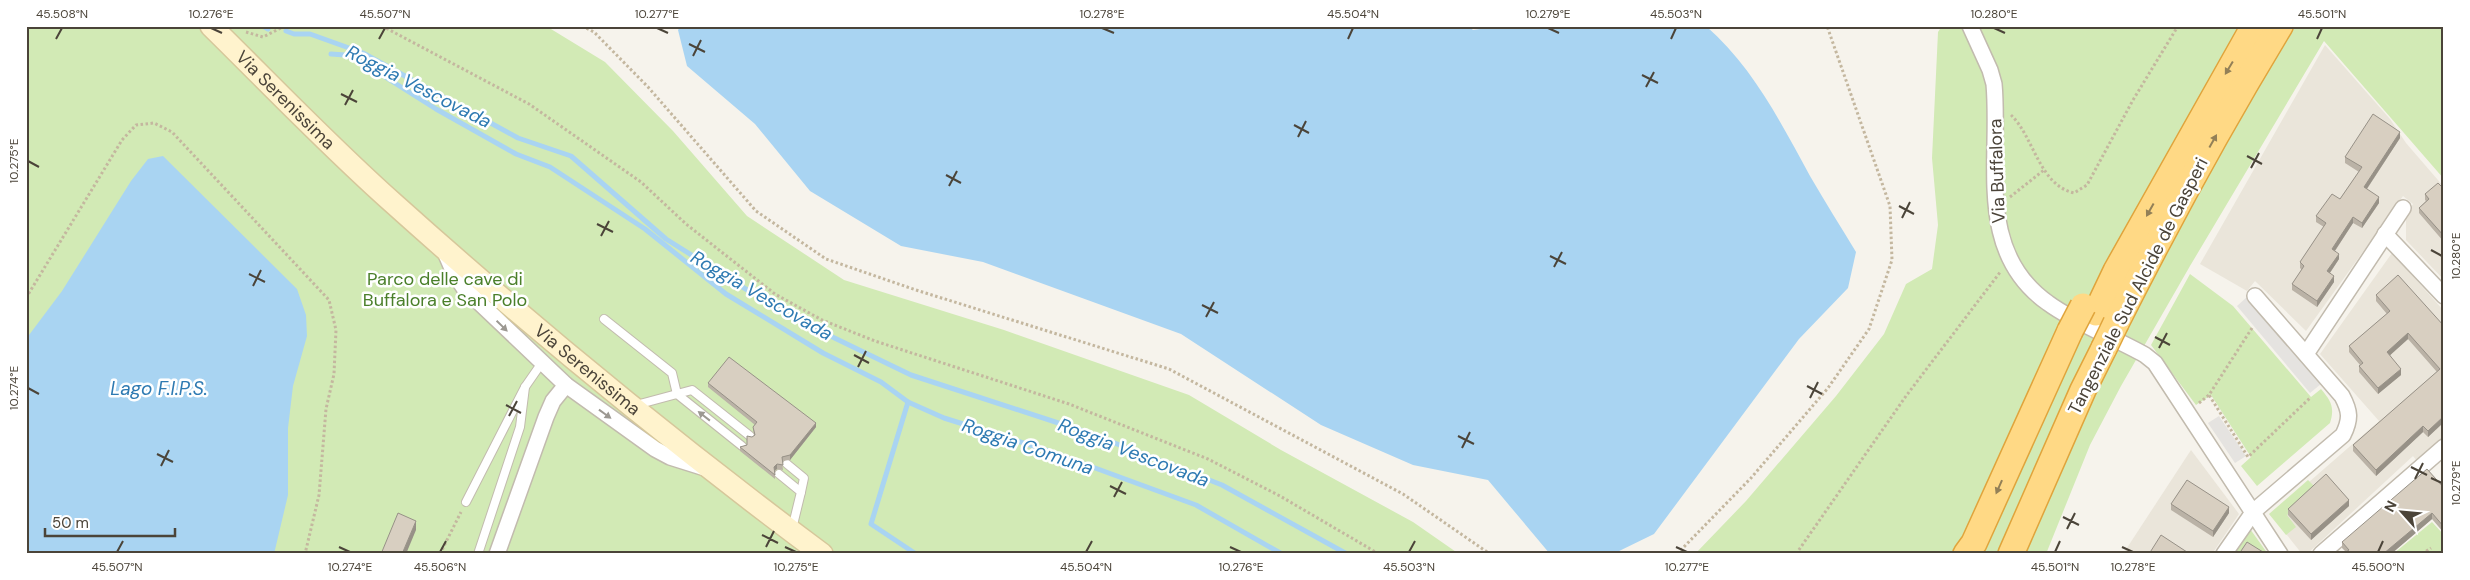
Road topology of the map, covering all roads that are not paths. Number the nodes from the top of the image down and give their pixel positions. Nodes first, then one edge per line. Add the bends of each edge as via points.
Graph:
1 (211, 26) edge
2 (1970, 26) edge
3 (2254, 26) edge
4 (2280, 26) edge
5 (2403, 208) dead end
6 (2386, 234) junction
7 (442, 246) junction
8 (2255, 296) dead end
9 (2444, 296) edge
10 (2099, 314) junction
11 (604, 319) dead end
12 (2086, 339) junction
13 (2306, 354) junction
14 (541, 364) junction
15 (566, 386) junction
16 (525, 387) junction
17 (2082, 390) junction
18 (677, 394) junction
19 (632, 406) junction
20 (750, 436) edge
21 (742, 446) edge
22 (2444, 447) edge
23 (786, 464) edge
24 (708, 469) junction
25 (779, 474) dead end
26 (801, 492) junction
27 (466, 502) road end
28 (2254, 511) junction
29 (792, 531) junction
30 (478, 554) edge
31 (496, 554) edge
32 (822, 554) edge
33 (1966, 554) edge
34 (1988, 554) edge
35 (2011, 554) edge
36 (2026, 554) edge
37 (2224, 554) edge
38 (2280, 554) edge
39 (2321, 554) edge

1 - 7 main road, Via Serenissima via 390,200
2 - 28 street, Via Buffalora via 1990,70 1995,98 1996,209 2006,265 2049,304 2155,363
3 -> 10 highway, Tangenziale Sud Alcide de Gasperi via 2116,271
10 -> 4 highway, Tangenziale Sud Alcide de Gasperi via 2148,259 2226,116
5 - 6 street
6 - 9 street
6 - 13 street
7 -> 14 street via 464,288
7 - 19 main road, Via Serenissima
8 - 13 street
10 - 12 highway, Tangenziale Sud Alcide de Gasperi
11 - 18 lane via 672,373
12 - 17 highway, Tangenziale Sud Alcide de Gasperi
12 -> 33 highway
12 - 34 highway, Tangenziale Sud Alcide de Gasperi
13 - 28 street via 2342,396 2350,411 2349,423 2343,435
14 - 15 street
14 - 16 lane
15 -> 24 street via 655,449
15 - 31 street via 553,401 546,417
16 - 27 lane
16 - 30 lane via 520,427
17 - 35 highway, Tangenziale Sud Alcide de Gasperi
17 - 36 highway via 2068,455
18 - 19 lane
18 - 20 lane via 692,390
21 -> 18 lane
19 - 24 main road, Via Serenissima
22 - 39 street
23 - 26 lane via 804,478
24 - 29 main road, Via Serenissima
25 - 26 lane
26 - 29 lane
28 - 37 street
28 - 38 street, Via Buffalora
29 - 32 main road, Via Serenissima

